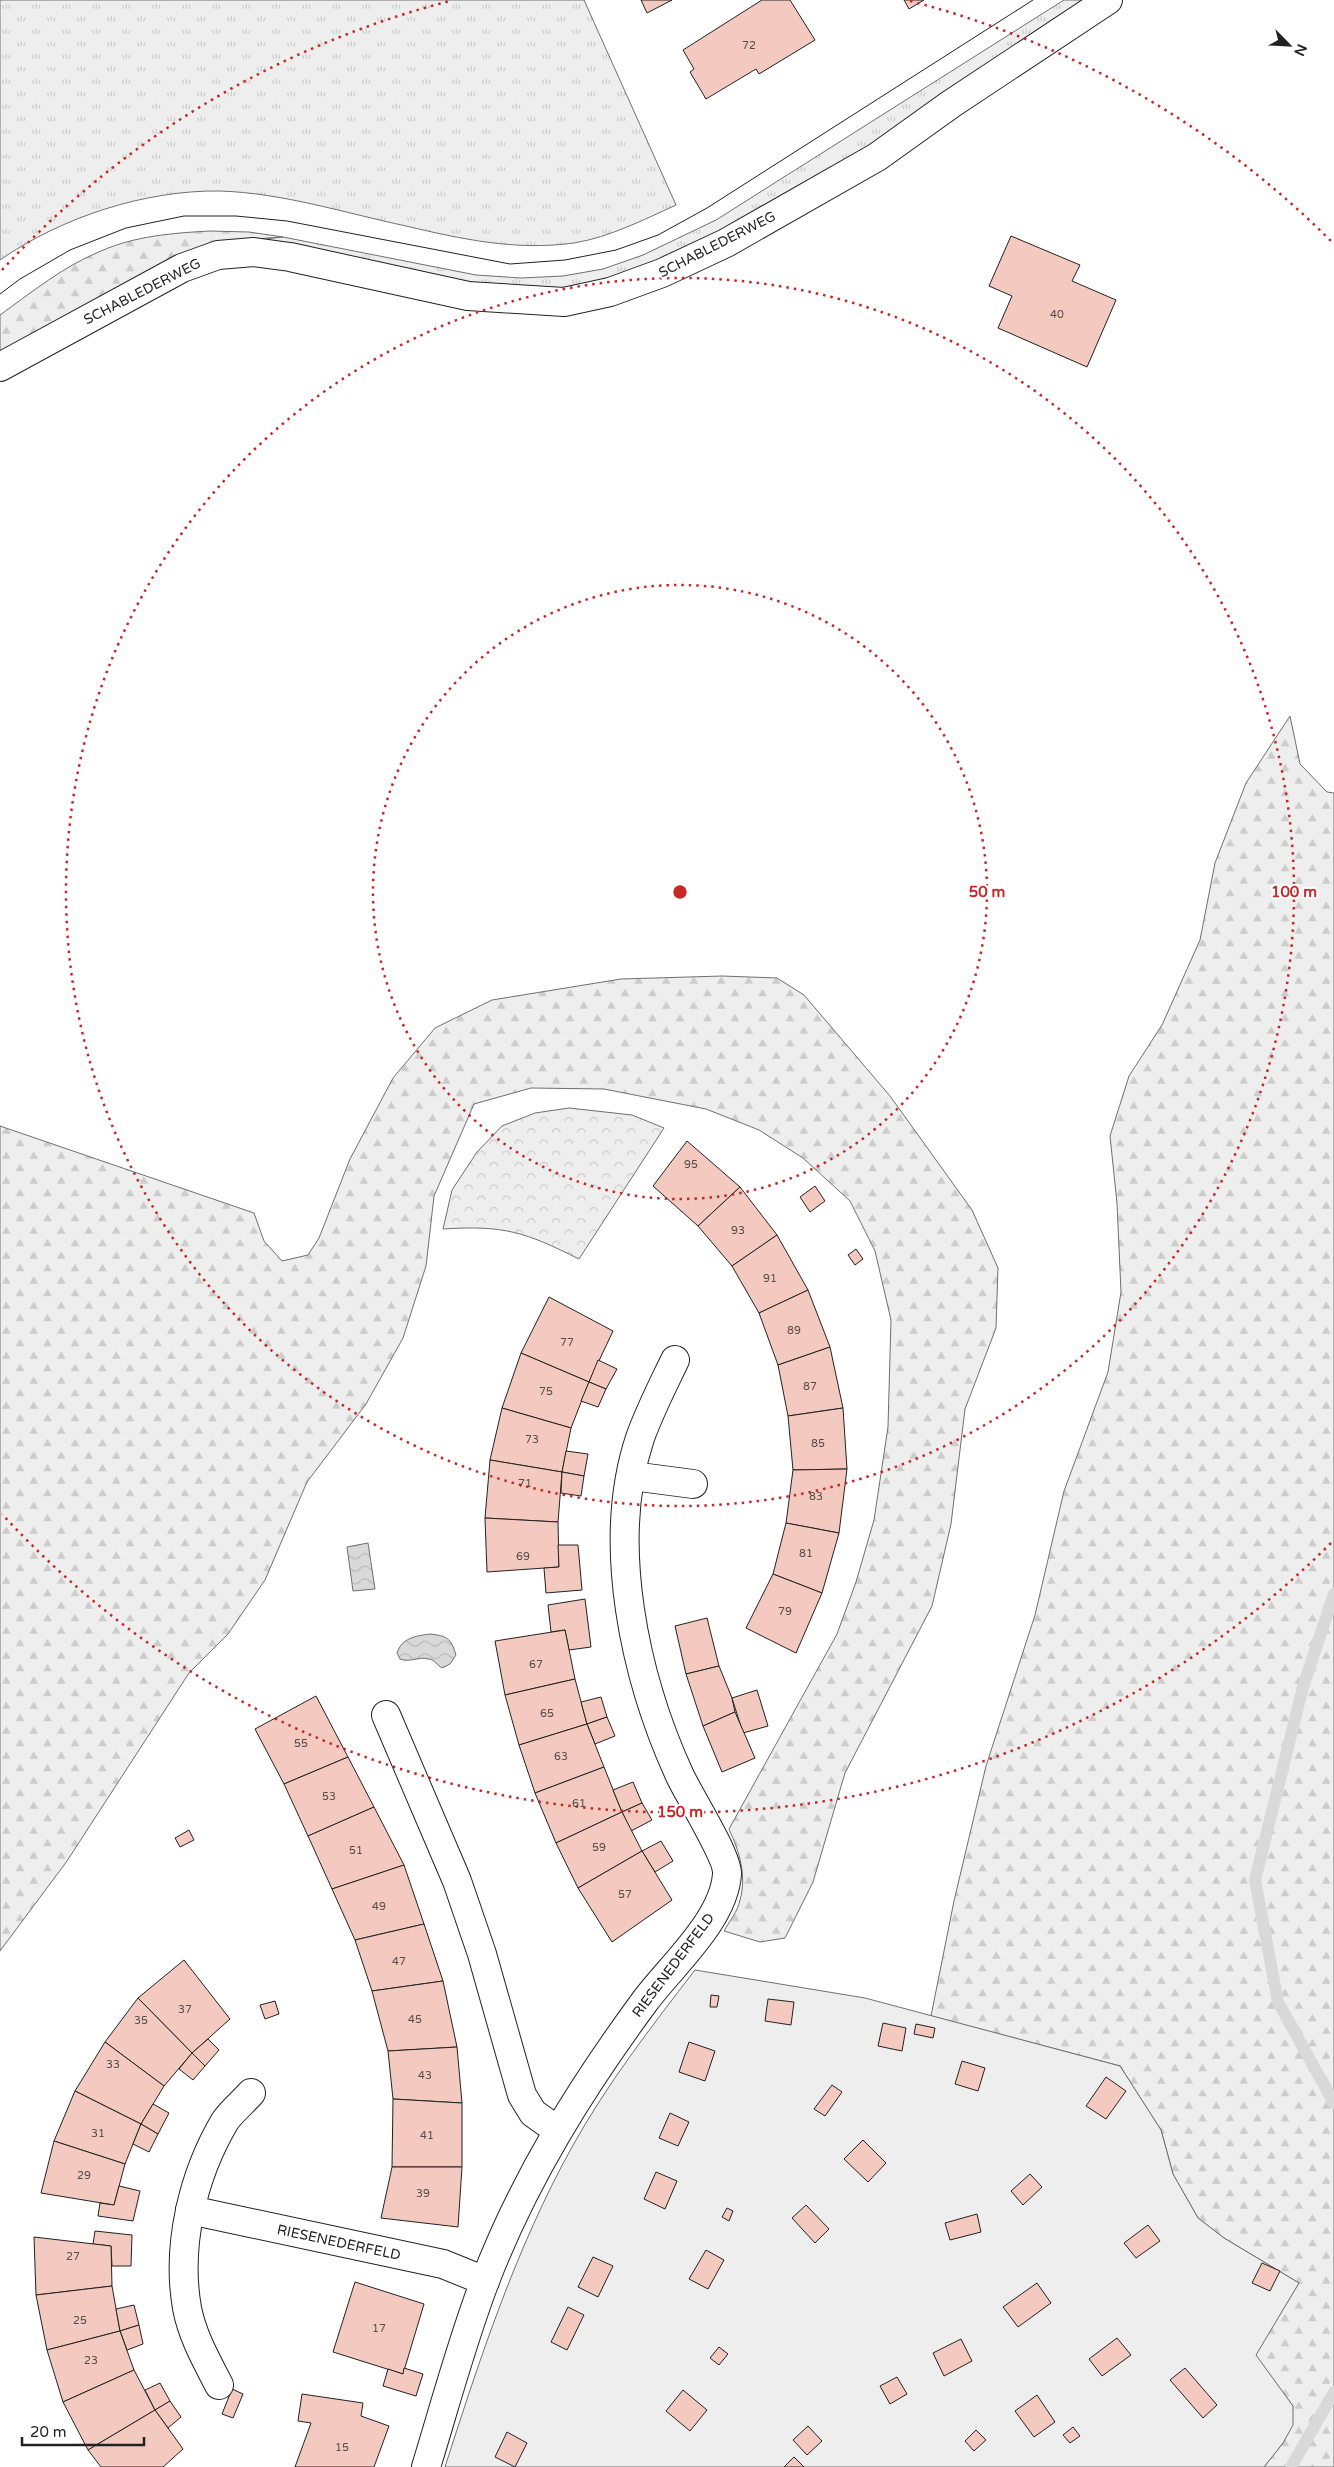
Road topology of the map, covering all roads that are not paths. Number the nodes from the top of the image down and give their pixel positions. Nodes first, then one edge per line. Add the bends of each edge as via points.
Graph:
1 (1108, 0) edge
2 (0, 367) edge
3 (675, 1360) dead end
4 (632, 1476) junction
5 (693, 1484) dead end
6 (386, 1715) dead end
7 (251, 2093) dead end
8 (557, 2130) junction
9 (190, 2210) junction
10 (486, 2281) junction
11 (219, 2385) dead end
12 (426, 2467) edge

1 - 2 street, SCHABLEDERWEG via 877,157 726,243 662,273 610,292 564,302 468,296 290,256 254,252 218,255 182,268
3 - 4 street, RIESENEDERFELD via 639,1440
4 - 5 street
4 - 8 street, RIESENEDERFELD via 626,1521 626,1578 633,1631 648,1696 681,1778 728,1869 726,1887 720,1903 698,1935 598,2065
6 - 8 street via 457,1881 482,1954 522,2095 533,2113
7 - 9 street via 226,2120 204,2163
8 - 10 street, RIESENEDERFELD
9 - 10 street, RIESENEDERFELD via 443,2264
9 - 11 street via 183,2265 187,2308 200,2350
10 - 12 street, RIESENEDERFELD

